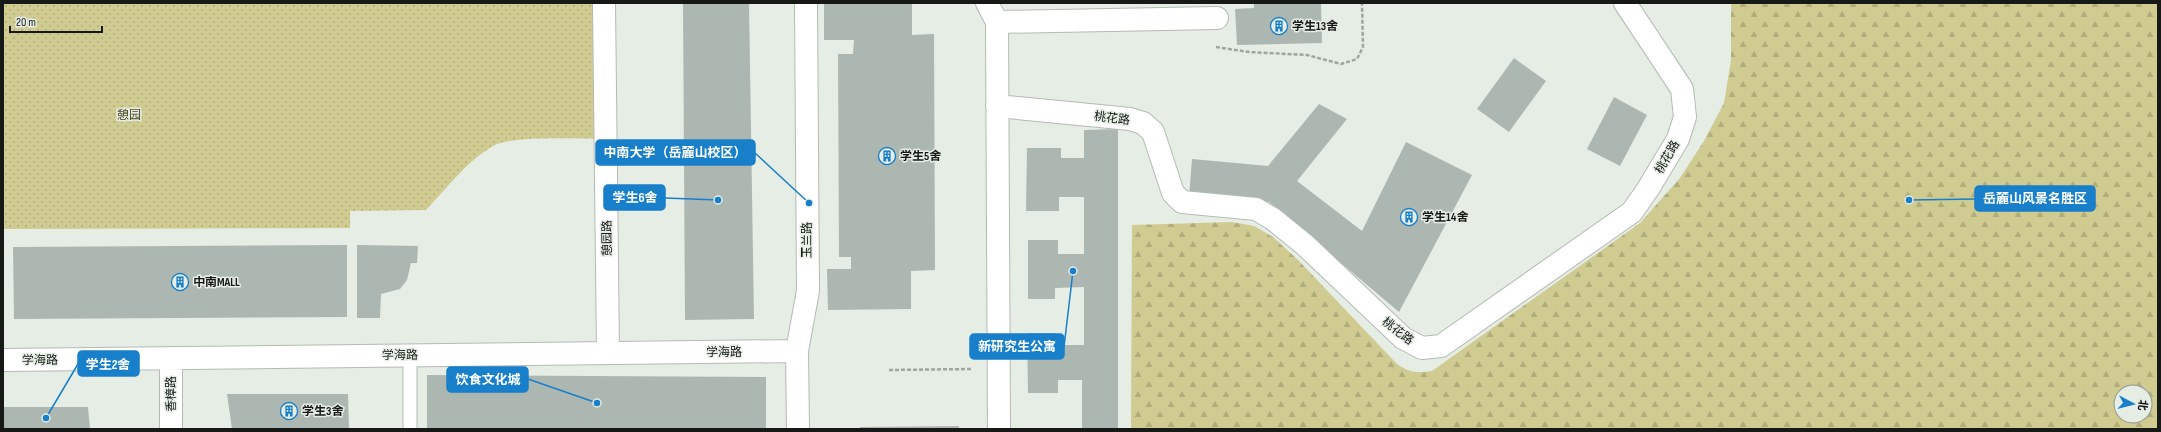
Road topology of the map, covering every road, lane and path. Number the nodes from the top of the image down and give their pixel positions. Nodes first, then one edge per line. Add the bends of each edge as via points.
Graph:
1 (604, 3) edge
2 (806, 3) edge
3 (1362, 3) edge
4 (1625, 3) edge
5 (992, 12) edge
6 (1217, 18) dead end
7 (1187, 19) junction
8 (997, 106) junction
9 (797, 351) junction
10 (608, 352) junction
11 (410, 355) junction
12 (171, 358) junction
13 (3, 360) edge
14 (999, 369) junction
15 (889, 370) dead end
16 (171, 429) edge
17 (410, 429) edge
18 (798, 429) edge
19 (999, 429) edge

1 - 10 street, 憩园路
2 - 9 street, 玉兰路 via 808,291
3 - 7 path via 1363,47 1357,59 1341,64 1307,56 1249,52 1213,46
4 - 8 street, 桃花路 via 1682,89 1684,117 1678,139 1632,212 1441,346 1422,348 1403,338 1305,245 1273,219 1256,209 1182,202 1173,193 1153,132 1143,123 1130,119
5 - 7 street
5 - 8 street
6 - 7 street
8 - 14 street
9 - 10 street, 学海路
9 - 18 street, 玉兰路
10 - 11 street, 学海路
11 - 12 street, 学海路
11 - 17 lane
12 - 13 street, 学海路
12 - 16 street, 香樟路
14 - 15 path
14 - 19 street

